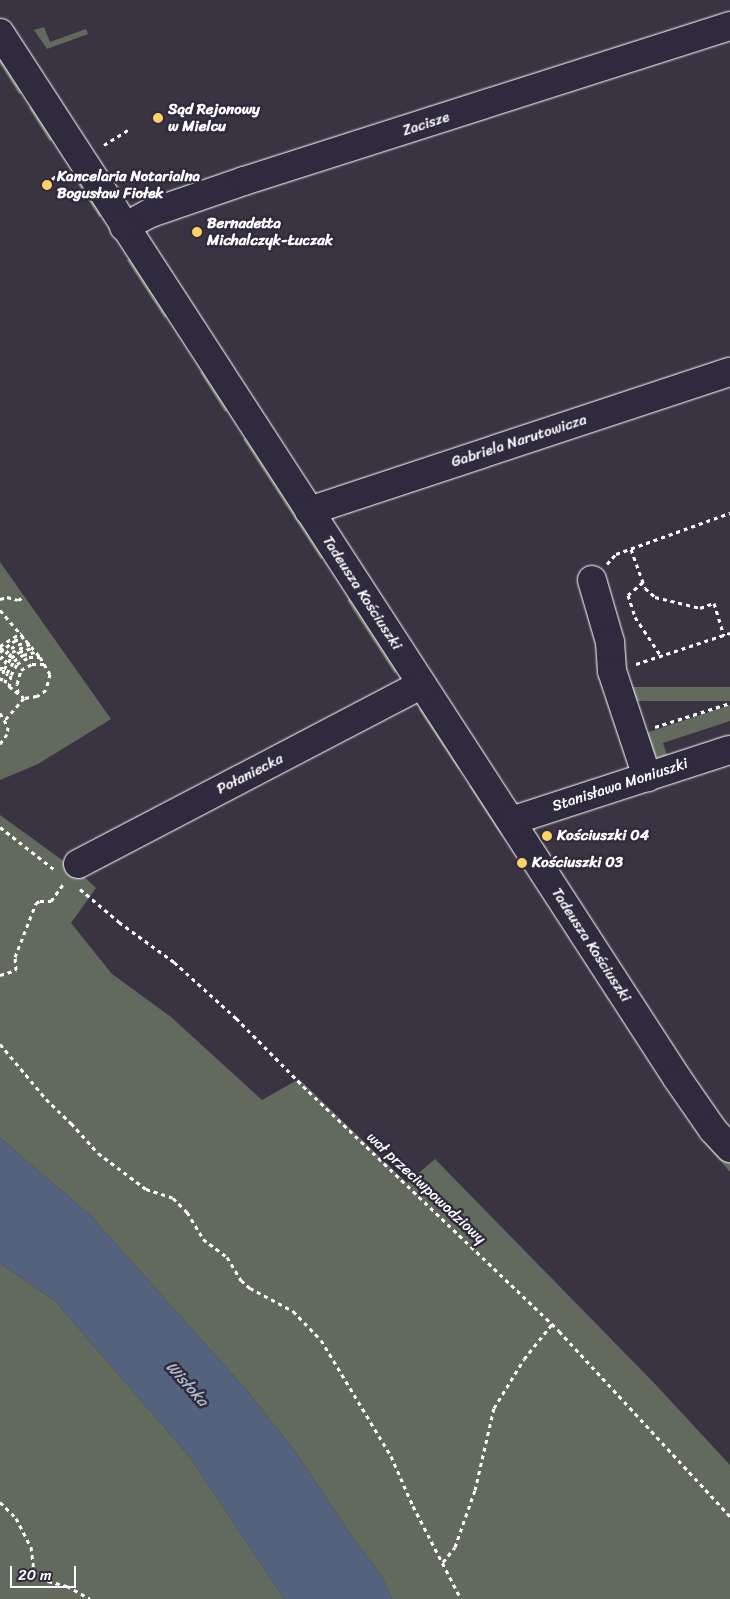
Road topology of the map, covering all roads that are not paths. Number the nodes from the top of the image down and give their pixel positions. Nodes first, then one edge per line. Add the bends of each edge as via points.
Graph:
1 (730, 26) edge
2 (0, 34) edge
3 (124, 227) junction
4 (730, 372) edge
5 (309, 511) junction
6 (592, 580) road end
7 (422, 684) junction
8 (730, 750) edge
9 (647, 778) junction
10 (511, 822) junction
11 (70, 875) road end
12 (730, 1148) edge

1 - 3 street, Zacisze via 236,184 148,214
2 - 3 street, Tadeusza Kościuszki
3 - 5 street, Tadeusza Kościuszki
4 - 5 street, Gabriela Narutowicza
5 - 7 street, Tadeusza Kościuszki
6 - 9 street via 610,642 612,672
7 - 10 street, Tadeusza Kościuszki
7 - 11 street, Połaniecka
8 - 9 street, Stanisława Moniuszki
9 - 10 street, Stanisława Moniuszki
10 - 12 street, Tadeusza Kościuszki via 677,1078 713,1130

